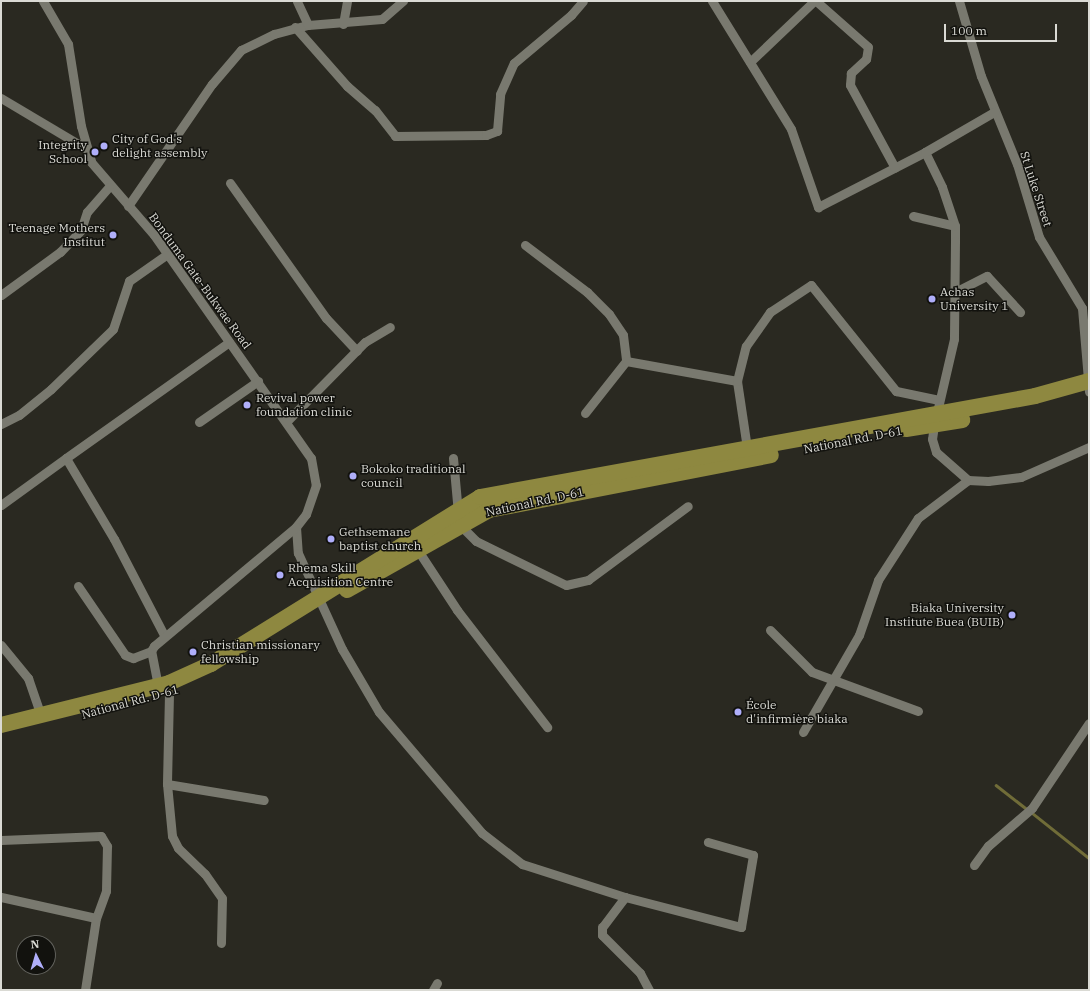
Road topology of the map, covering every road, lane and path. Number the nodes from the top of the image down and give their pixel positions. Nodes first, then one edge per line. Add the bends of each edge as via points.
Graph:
1 (42, 1) edge
2 (297, 1) edge
3 (347, 1) edge
4 (403, 1) edge
5 (583, 1) edge
6 (712, 1) edge
7 (815, 1) edge
8 (959, 1) edge
9 (343, 24) junction
10 (308, 25) junction
11 (295, 27) junction
12 (750, 62) junction
13 (1, 98) edge
14 (994, 112) junction
15 (85, 148) junction
16 (925, 152) junction
17 (895, 168) junction
18 (230, 183) dead end
19 (109, 187) junction
20 (128, 206) junction
21 (913, 216) dead end
22 (955, 226) junction
23 (525, 245) dead end
24 (166, 254) junction
25 (953, 293) junction
26 (1, 295) edge
27 (1020, 312) dead end
28 (390, 327) dead end
29 (229, 342) junction
30 (357, 351) junction
31 (626, 361) junction
32 (258, 381) junction
33 (737, 381) junction
34 (1088, 387) edge
35 (585, 413) dead end
36 (936, 413) junction
37 (287, 421) junction
38 (199, 422) dead end
39 (1, 424) edge
40 (1089, 447) edge
41 (748, 448) junction
42 (66, 458) junction
43 (453, 458) dead end
44 (968, 480) junction
45 (1, 505) edge
46 (688, 506) dead end
47 (458, 516) junction
48 (296, 527) junction
49 (417, 549) junction
50 (78, 586) dead end
51 (322, 599) junction
52 (770, 630) dead end
53 (164, 636) junction
54 (1, 645) edge
55 (151, 651) junction
56 (835, 682) junction
57 (163, 690) junction
58 (918, 710) dead end
59 (41, 715) junction
60 (1089, 723) edge
61 (1, 725) edge
62 (547, 727) dead end
63 (803, 732) dead end
64 (1, 734) edge
65 (167, 784) junction
66 (264, 800) dead end
67 (1, 840) edge
68 (708, 842) dead end
69 (974, 865) dead end
70 (1, 896) edge
71 (625, 897) junction
72 (96, 918) junction
73 (221, 943) dead end
74 (85, 990) edge
75 (649, 990) edge

1 - 15 street, Bonduma Gate-Bukwae Road via 68,44
2 - 10 street
3 - 9 street
4 - 9 street via 382,19
5 - 11 street via 571,15 514,63 500,94 497,131 486,135 395,136 375,110 347,86
6 - 12 street
7 - 12 street
7 - 17 street via 868,47 866,59 851,73 850,85
8 - 14 street, St Luke Street
9 - 10 street
10 - 11 street
11 - 20 street via 242,50 212,84
12 - 17 street via 790,129 818,207
13 - 15 street
14 - 16 street
14 - 34 street, St Luke Street via 1017,164 1039,236 1082,308
15 - 19 street, Bonduma Gate-Bukwae Road
16 - 17 street
16 - 22 street
18 - 30 street via 326,318
19 - 20 street, Bonduma Gate-Bukwae Road
19 - 26 street via 87,212 81,230 60,252
20 - 24 street, Bonduma Gate-Bukwae Road
21 - 22 street
22 - 25 street
23 - 31 street via 587,292 609,314 623,335
24 - 29 street, Bonduma Gate-Bukwae Road
24 - 39 street via 129,281 113,329 51,389 19,415
25 - 27 street via 987,276
25 - 36 street via 952,357
28 - 30 street
29 - 32 street, Bonduma Gate-Bukwae Road
29 - 42 street
30 - 37 street
31 - 33 street
31 - 35 street
32 - 37 street, Bonduma Gate-Bukwae Road
32 - 38 street
33 - 36 street via 746,346 756,328 770,312 810,285 896,391
33 - 41 street
34 - 36 highway, National Rd. D-61
36 - 41 highway, National Rd. D-61
36 - 44 street via 932,439 936,452
36 - 47 highway, National Rd. D-61
37 - 48 street, Bonduma Gate-Bukwae Road via 311,458 315,473 313,499
40 - 44 street via 1021,478
41 - 47 highway, National Rd. D-61 via 480,497
42 - 45 street
42 - 53 street via 111,533
43 - 47 street
44 - 56 street via 914,524 878,580 859,635
46 - 47 street via 614,563 578,585 566,585 476,541
47 - 49 highway, National Rd. D-61
47 - 51 highway, National Rd. D-61
48 - 51 street via 302,565
48 - 53 street, Bonduma Gate-Bukwae Road via 193,616
49 - 51 highway, National Rd. D-61
49 - 62 street via 466,623
50 - 55 street via 125,655 133,658
51 - 57 highway, National Rd. D-61 via 228,667
51 - 71 street via 342,649 380,712 482,833 522,864
52 - 56 street via 812,672
53 - 55 street, Bonduma Gate-Bukwae Road
54 - 59 street via 28,678
55 - 57 street
56 - 58 street
56 - 63 street
57 - 59 highway, National Rd. D-61
57 - 64 highway, National Rd. D-61
57 - 65 street
59 - 61 highway, National Rd. D-61
60 - 69 street via 1032,808 988,846
65 - 66 street
65 - 73 street via 172,836 178,848 205,874 222,898
67 - 72 street via 101,836 107,846 106,891
68 - 71 street via 753,855 741,927
70 - 72 street
71 - 75 street via 602,927 602,935 640,973
72 - 74 street

